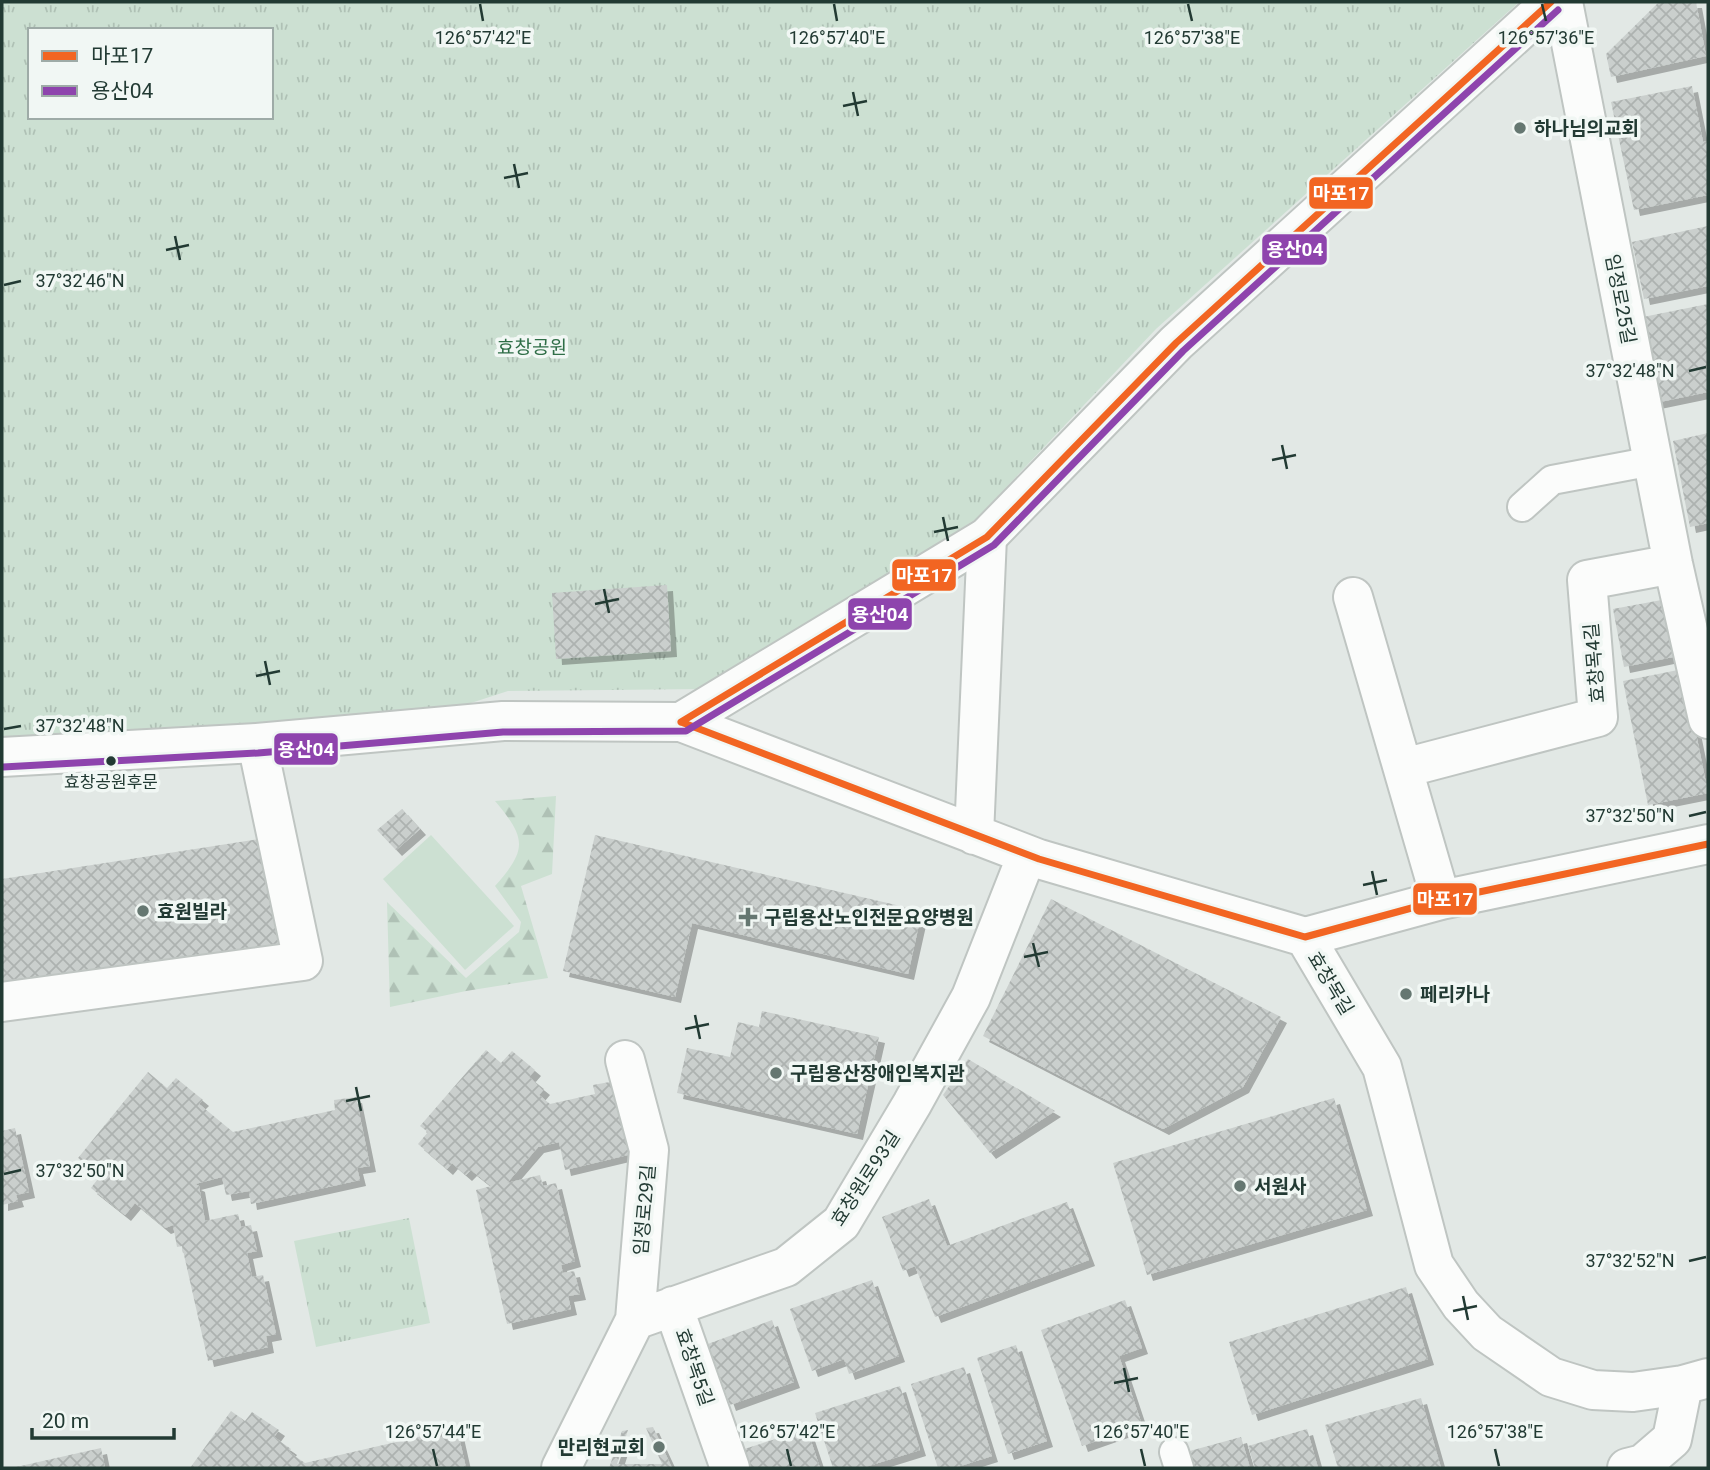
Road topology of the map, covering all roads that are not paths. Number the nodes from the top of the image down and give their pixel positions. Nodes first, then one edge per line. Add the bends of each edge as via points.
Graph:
1 (1551, 2) edge
2 (1563, 2) edge
3 (1653, 461) junction
4 (1522, 507) dead end
5 (987, 537) junction
6 (1673, 564) junction
7 (1353, 597) dead end
8 (1708, 719) edge
9 (681, 722) junction
10 (257, 743) junction
11 (2, 757) edge
12 (1404, 768) junction
13 (974, 835) junction
14 (1708, 844) edge
15 (1027, 855) junction
16 (1441, 900) junction
17 (1305, 937) junction
18 (2, 1002) edge
19 (625, 1060) dead end
20 (674, 1306) junction
21 (635, 1320) junction
22 (1696, 1382) edge
23 (1680, 1454) edge
24 (561, 1468) edge
25 (730, 1468) edge
26 (1627, 1468) edge

1 - 5 street via 1176,344
2 - 3 street, 임정로25길
3 - 4 lane via 1552,480
3 - 6 street, 임정로25길
5 - 9 street
5 - 13 street
6 - 8 street, 임정로25길
6 - 12 street, 효창목4길 via 1587,580 1598,717
7 - 12 street
9 - 10 street via 503,721
9 - 13 street, 효창목길
10 - 11 street
10 - 18 street via 303,961
12 - 16 street
13 - 15 street, 효창목길
14 - 16 street
15 - 17 street, 효창목길
15 - 20 street, 효창원로93길 via 971,997 841,1223 786,1267
16 - 17 street
17 - 22 street, 효창목길 via 1382,1068 1434,1265 1461,1305 1487,1333 1551,1377 1593,1390 1633,1392
19 - 21 street, 임정로29길 via 649,1150
20 - 21 street, 효창원로93길
20 - 25 street, 효창목5길
21 - 24 street
22 - 23 street
23 - 26 street

